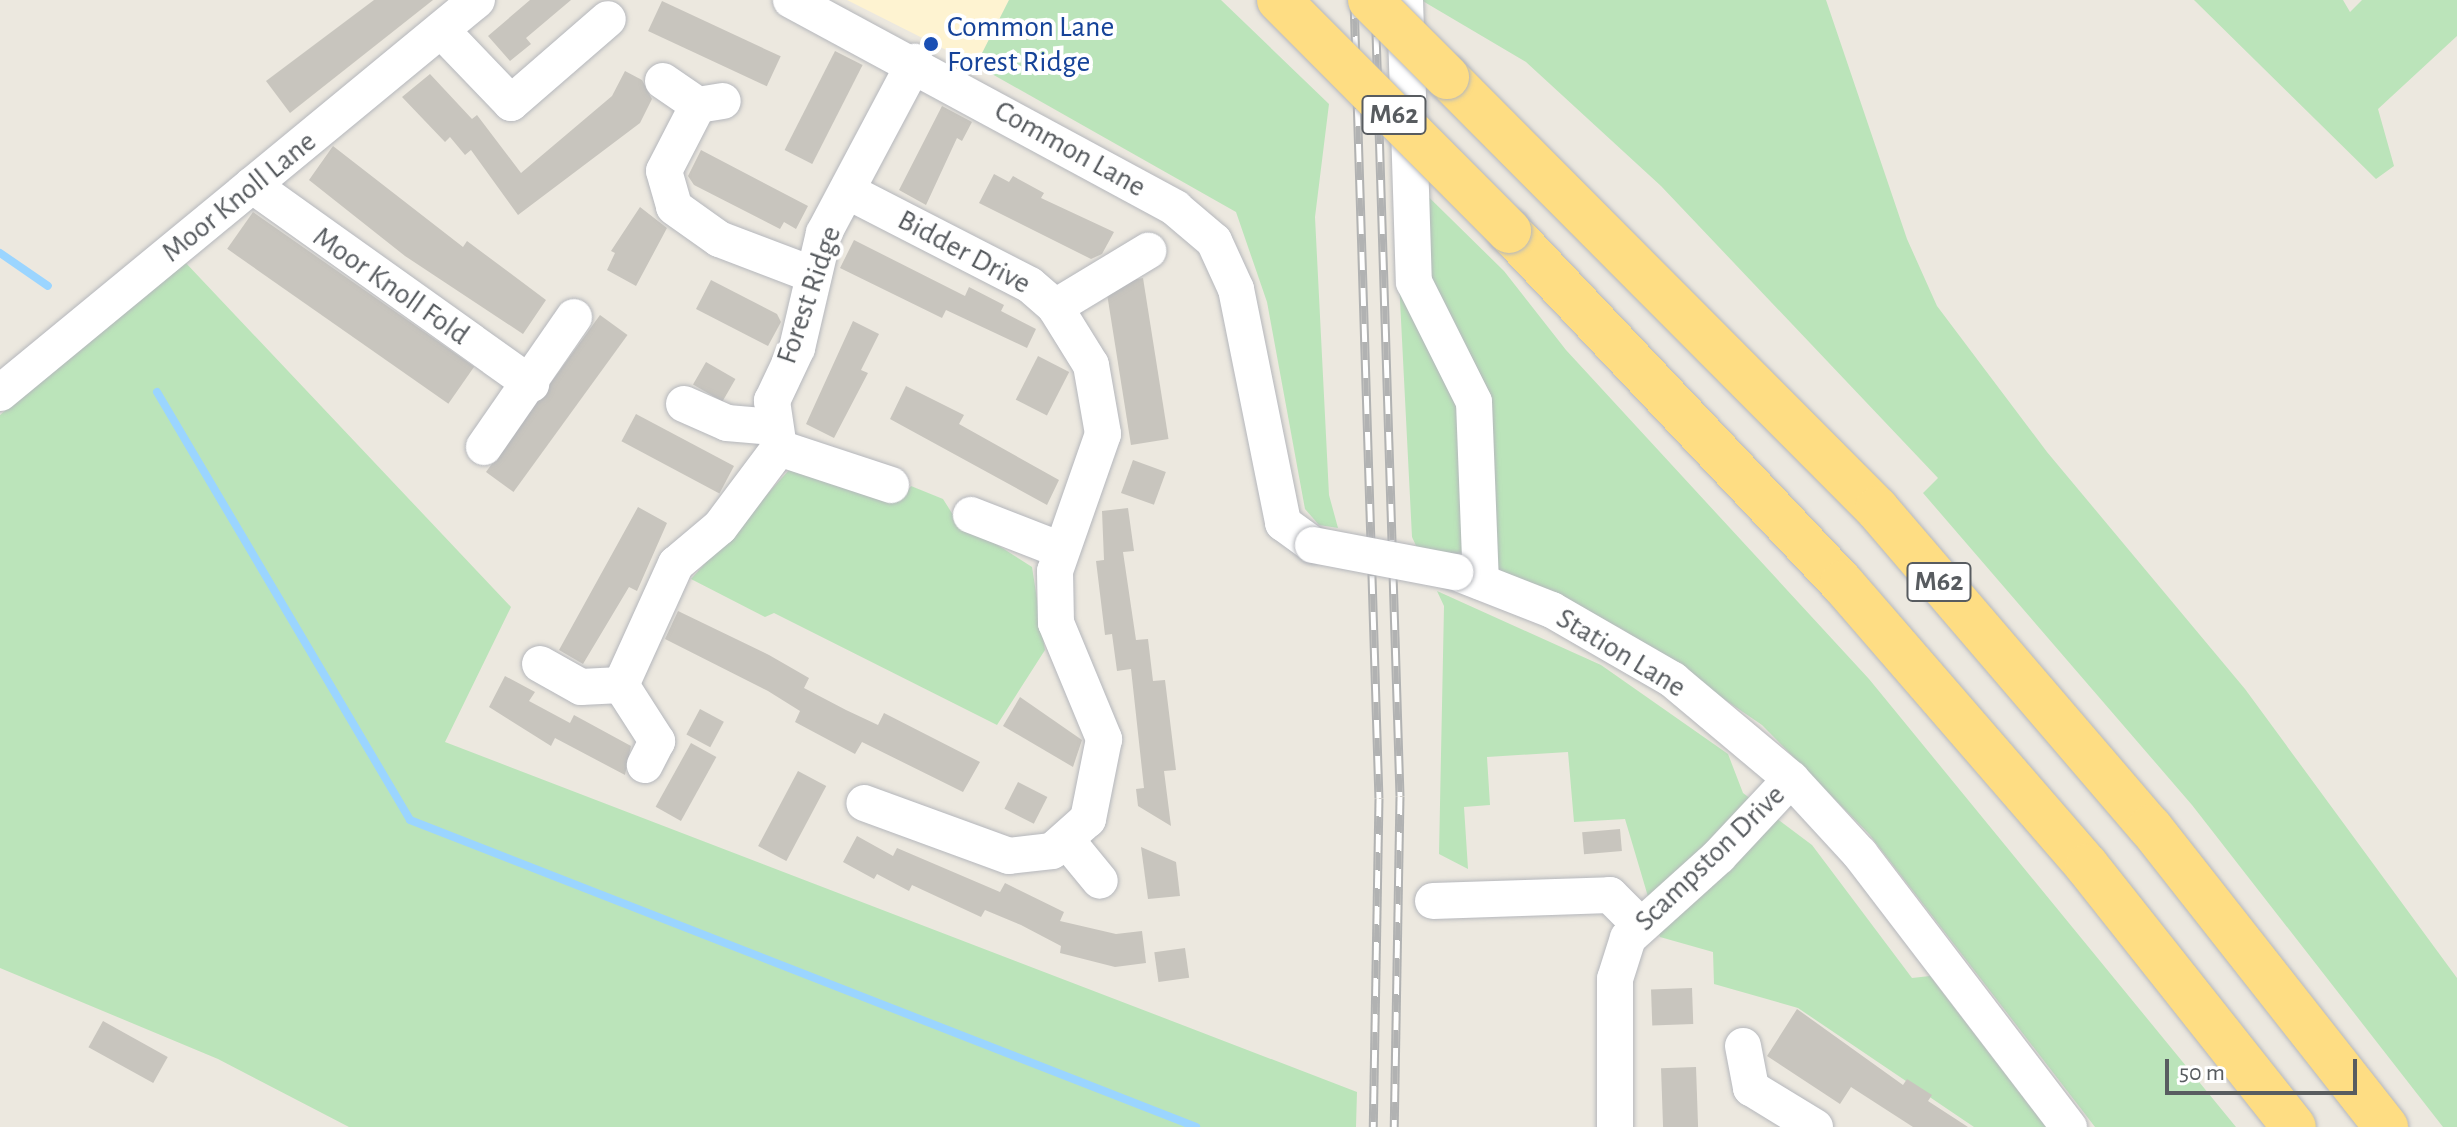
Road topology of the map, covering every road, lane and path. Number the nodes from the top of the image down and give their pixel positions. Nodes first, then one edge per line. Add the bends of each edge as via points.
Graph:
1 (477, 0) edge
2 (791, 0) edge
3 (1279, 0) edge
4 (1370, 0) edge
5 (1405, 0) edge
6 (608, 19) dead end
7 (441, 30) junction
8 (915, 62) junction
9 (663, 81) dead end
10 (252, 185) junction
11 (849, 192) junction
12 (1214, 241) joint
13 (1148, 251) dead end
14 (811, 274) junction
15 (1055, 307) junction
16 (574, 317) dead end
17 (531, 384) junction
18 (0, 393) edge
19 (684, 404) dead end
20 (776, 438) junction
21 (484, 447) dead end
22 (891, 485) dead end
23 (971, 515) dead end
24 (1061, 550) junction
25 (1468, 577) junction
26 (540, 664) dead end
27 (621, 685) junction
28 (645, 765) dead end
29 (1791, 779) junction
30 (864, 803) dead end
31 (1068, 842) junction
32 (1100, 881) dead end
33 (1433, 901) dead end
34 (1640, 925) junction
35 (1741, 1046) dead end
36 (1615, 1127) edge
37 (1815, 1127) edge
38 (2069, 1127) edge
39 (2294, 1127) edge
40 (2386, 1127) edge

1 - 7 street, Moor Knoll Lane
2 - 8 street, Common Lane
3 - 39 highway, M62, bridge via 1509,231 1842,583 2087,866
4 - 40 highway, M62, bridge via 1877,509 2150,827
5 - 25 street via 1414,282 1474,402
6 - 7 street via 511,103
7 - 10 street, Moor Knoll Lane
8 - 11 street, Forest Ridge
8 - 12 street, Common Lane via 1175,208
9 - 14 street via 711,103 664,171 674,207 719,239
10 - 17 street, Moor Knoll Fold
10 - 18 street, Moor Knoll Lane
11 - 14 street, Forest Ridge via 824,233
11 - 15 street, Bidder Drive via 1030,285
12 - 25 street, Station Lane, bridge via 1236,289 1283,523 1313,545
13 - 15 street
14 - 20 street, Forest Ridge via 797,348 772,401
15 - 24 street, Bidder Drive via 1091,365 1103,434
16 - 17 street
17 - 21 street
19 - 20 street
20 - 22 street
20 - 27 street via 720,527 676,564
23 - 24 street
24 - 31 street, Bidder Drive via 1056,623 1104,739 1088,819
25 - 29 street, Station Lane via 1552,610 1673,680
26 - 27 street via 581,687
27 - 28 street via 657,741
29 - 34 street, Scampston Drive via 1719,856
29 - 38 street, Station Lane via 1860,854
30 - 31 street via 1009,856 1052,851
31 - 32 street
33 - 34 street via 1610,895
34 - 36 street, Scampston Drive via 1628,938 1615,979
35 - 37 street via 1751,1088

